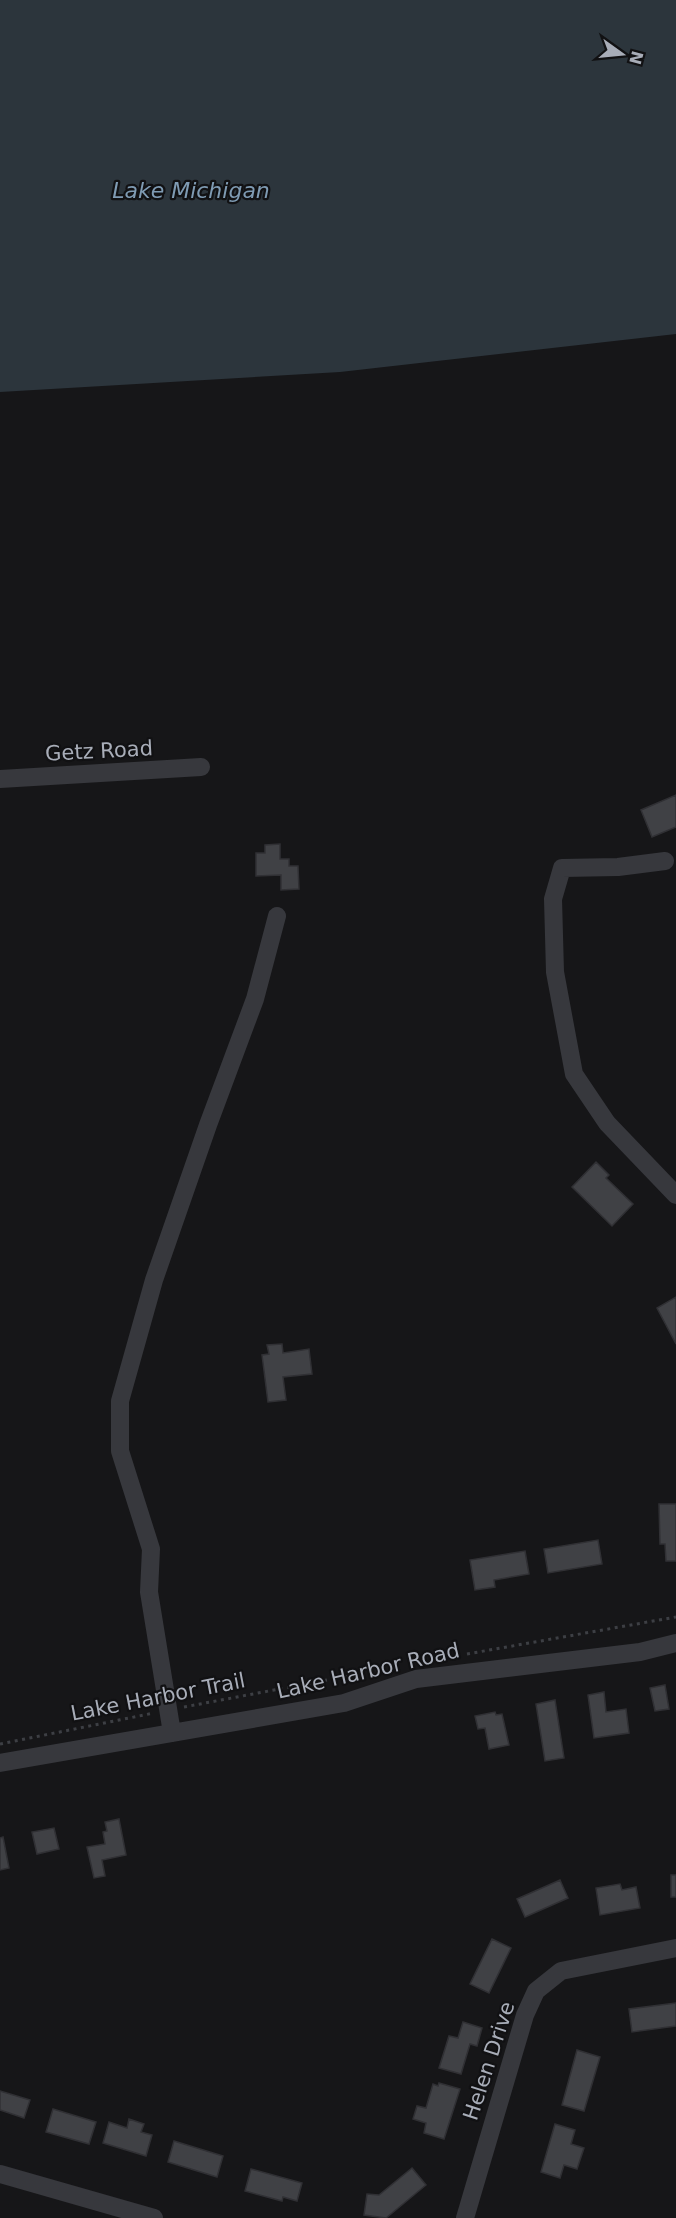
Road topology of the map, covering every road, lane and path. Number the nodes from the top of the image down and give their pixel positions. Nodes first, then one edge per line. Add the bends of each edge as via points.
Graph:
1 (201, 767) dead end
2 (0, 779) edge
3 (665, 861) dead end
4 (277, 916) dead end
5 (676, 1195) edge
6 (676, 1617) edge
7 (676, 1643) edge
8 (463, 1655) dead end
9 (405, 1665) dead end
10 (168, 1710) junction
11 (172, 1733) junction
12 (0, 1744) edge
13 (0, 1762) edge
14 (676, 1948) edge
15 (0, 2174) edge
16 (154, 2218) edge
17 (465, 2218) edge

1 - 2 street, Getz Road
3 - 5 street via 562,868 553,899 555,972 574,1074 607,1123
4 - 10 street via 255,999 154,1280 120,1401 120,1451 151,1549 149,1592
6 - 8 path
7 - 11 street, Lake Harbor Road via 640,1652 416,1679 344,1703
9 - 10 path, Lake Harbor Trail
10 - 11 street
10 - 12 path, Lake Harbor Trail
11 - 13 street, Lake Harbor Road
14 - 17 street, Helen Drive via 561,1971 536,1991 525,2015
15 - 16 street

